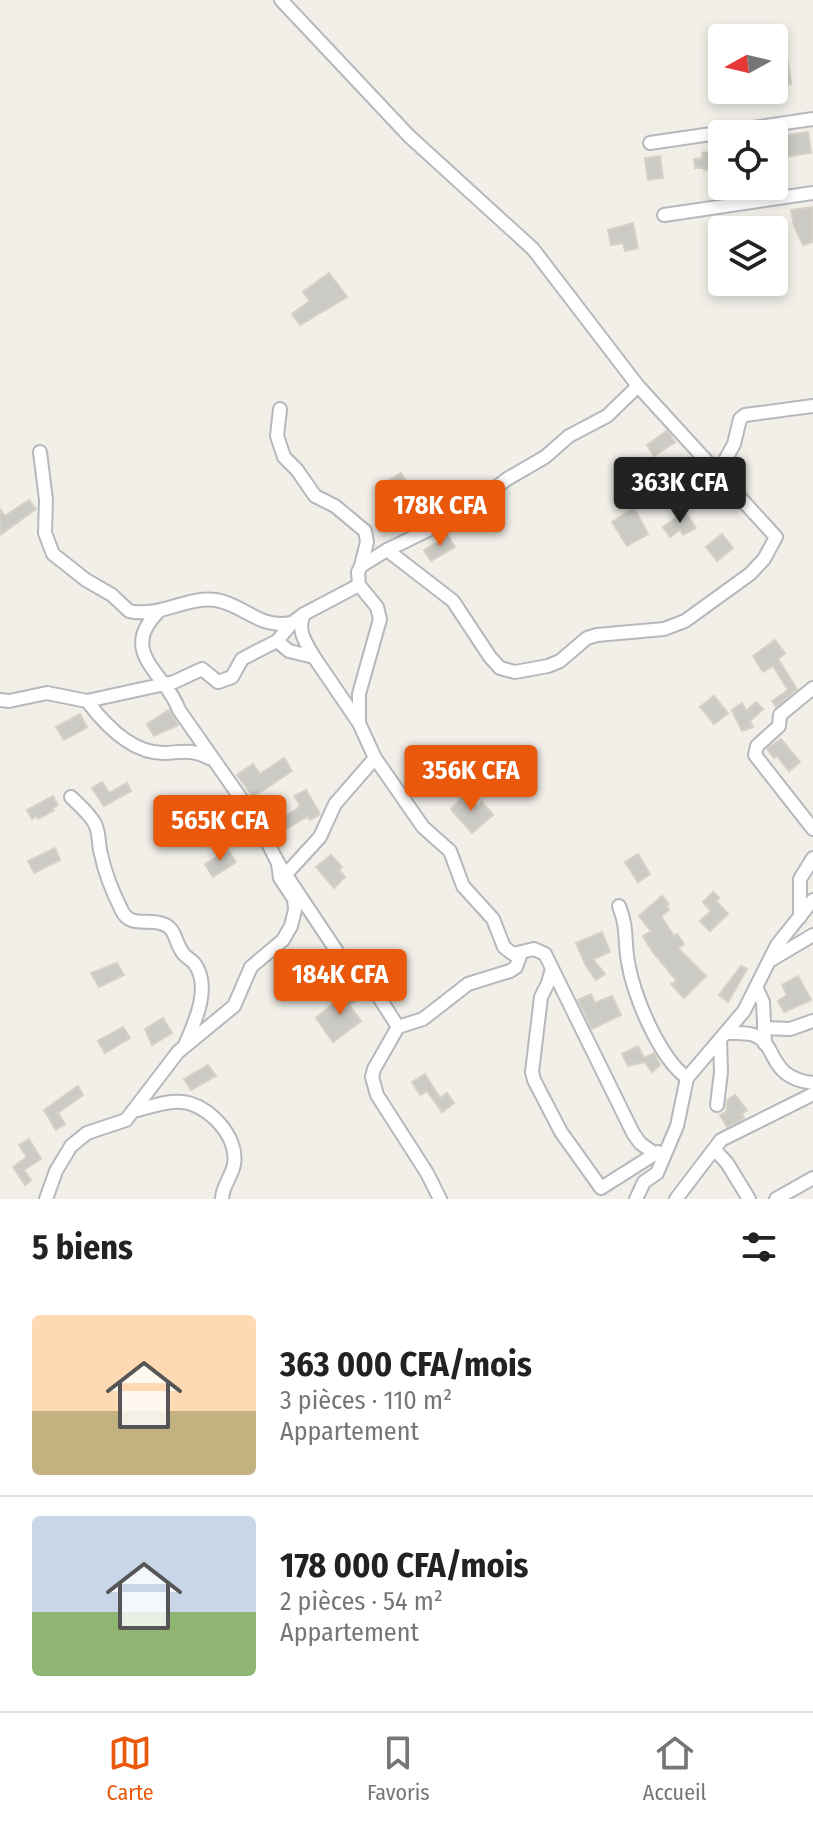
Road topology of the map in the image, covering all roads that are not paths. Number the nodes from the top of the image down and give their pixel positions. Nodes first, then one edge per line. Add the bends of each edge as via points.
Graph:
1 (281, 0) edge
2 (813, 119) edge
3 (650, 143) dead end
4 (813, 193) edge
5 (664, 215) dead end
6 (638, 386) junction
7 (813, 406) edge
8 (280, 409) dead end
9 (40, 452) dead end
10 (728, 452) junction
11 (702, 455) junction
12 (718, 473) junction
13 (387, 550) junction
14 (361, 566) junction
15 (359, 585) junction
16 (158, 612) junction
17 (304, 614) junction
18 (292, 623) junction
19 (277, 641) junction
20 (314, 657) junction
21 (185, 678) junction
22 (162, 684) junction
23 (813, 688) edge
24 (175, 699) junction
25 (0, 700) edge
26 (87, 701) junction
27 (359, 723) junction
28 (375, 758) junction
29 (212, 759) junction
30 (71, 797) dead end
31 (813, 829) edge
32 (813, 858) edge
33 (283, 868) junction
34 (813, 900) edge
35 (619, 906) dead end
36 (800, 917) junction
37 (813, 935) edge
38 (521, 953) junction
39 (768, 962) junction
40 (552, 969) junction
41 (756, 987) junction
42 (813, 1021) edge
43 (398, 1027) junction
44 (764, 1028) junction
45 (724, 1036) junction
46 (765, 1044) junction
47 (185, 1046) junction
48 (782, 1071) junction
49 (687, 1078) junction
50 (813, 1083) edge
51 (813, 1094) edge
52 (800, 1100) junction
53 (717, 1105) dead end
54 (133, 1111) junction
55 (668, 1146) junction
56 (715, 1150) junction
57 (655, 1154) junction
58 (813, 1178) edge
59 (46, 1199) edge
60 (222, 1199) edge
61 (440, 1199) edge
62 (636, 1199) edge
63 (676, 1199) edge
64 (749, 1199) edge
65 (776, 1199) edge

1 - 6 street via 409,136 533,249
2 - 3 street
4 - 5 street
6 - 11 street
6 - 13 street via 607,416 569,436 463,513
7 - 10 street via 745,415
8 - 14 street via 277,436 284,457 315,496 365,531
9 - 16 street via 45,533 56,558 129,611
10 - 11 street
10 - 12 street
11 - 12 street
12 - 13 street via 776,537 764,559 685,621 664,629 587,638 548,666 515,672 500,668 453,601
13 - 14 street
14 - 15 street
15 - 17 street
15 - 27 street via 380,619 359,694
16 - 18 street via 218,600 269,624
16 - 22 street via 145,627 142,642 148,664
17 - 18 street
17 - 20 street via 301,631
18 - 19 street
19 - 20 street via 289,651
19 - 21 street via 242,659 224,681 202,669
20 - 27 street
21 - 22 street
21 - 24 street
22 - 24 street
22 - 26 street
23 - 31 street via 780,715 779,726 757,746 755,755
24 - 29 street
25 - 26 street via 47,693
26 - 29 street via 116,733 137,745 162,753 191,750
27 - 28 street
28 - 33 street via 335,804 320,837
28 - 38 street via 423,827 450,851 463,886 493,919 504,947
29 - 33 street
30 - 47 street via 94,820 105,872 124,914 134,921 170,927 198,971 201,998
32 - 36 street via 800,879
33 - 43 street via 344,962 379,997
33 - 47 street via 280,878 294,899 289,931 251,967 234,1006
34 - 36 street
35 - 49 street via 633,983 667,1058
36 - 39 street
37 - 39 street
38 - 40 street via 541,950
38 - 43 street via 510,971 468,984 423,1019
39 - 41 street
40 - 57 street via 633,1133
40 - 57 street via 541,997 532,1076 561,1132 601,1188
41 - 44 street
41 - 45 street
42 - 44 street via 790,1029
43 - 61 street via 374,1069 374,1087
44 - 46 street
45 - 46 street via 750,1034
45 - 49 street
45 - 53 street
46 - 48 street
47 - 54 street
48 - 50 street
48 - 52 street
49 - 55 street
51 - 52 street
52 - 56 street via 731,1133
54 - 59 street via 119,1124 87,1133 71,1146
54 - 60 street via 180,1101 207,1112 229,1137 234,1152
55 - 57 street
55 - 62 street via 657,1173 644,1182
56 - 63 street
56 - 64 street
58 - 65 street

